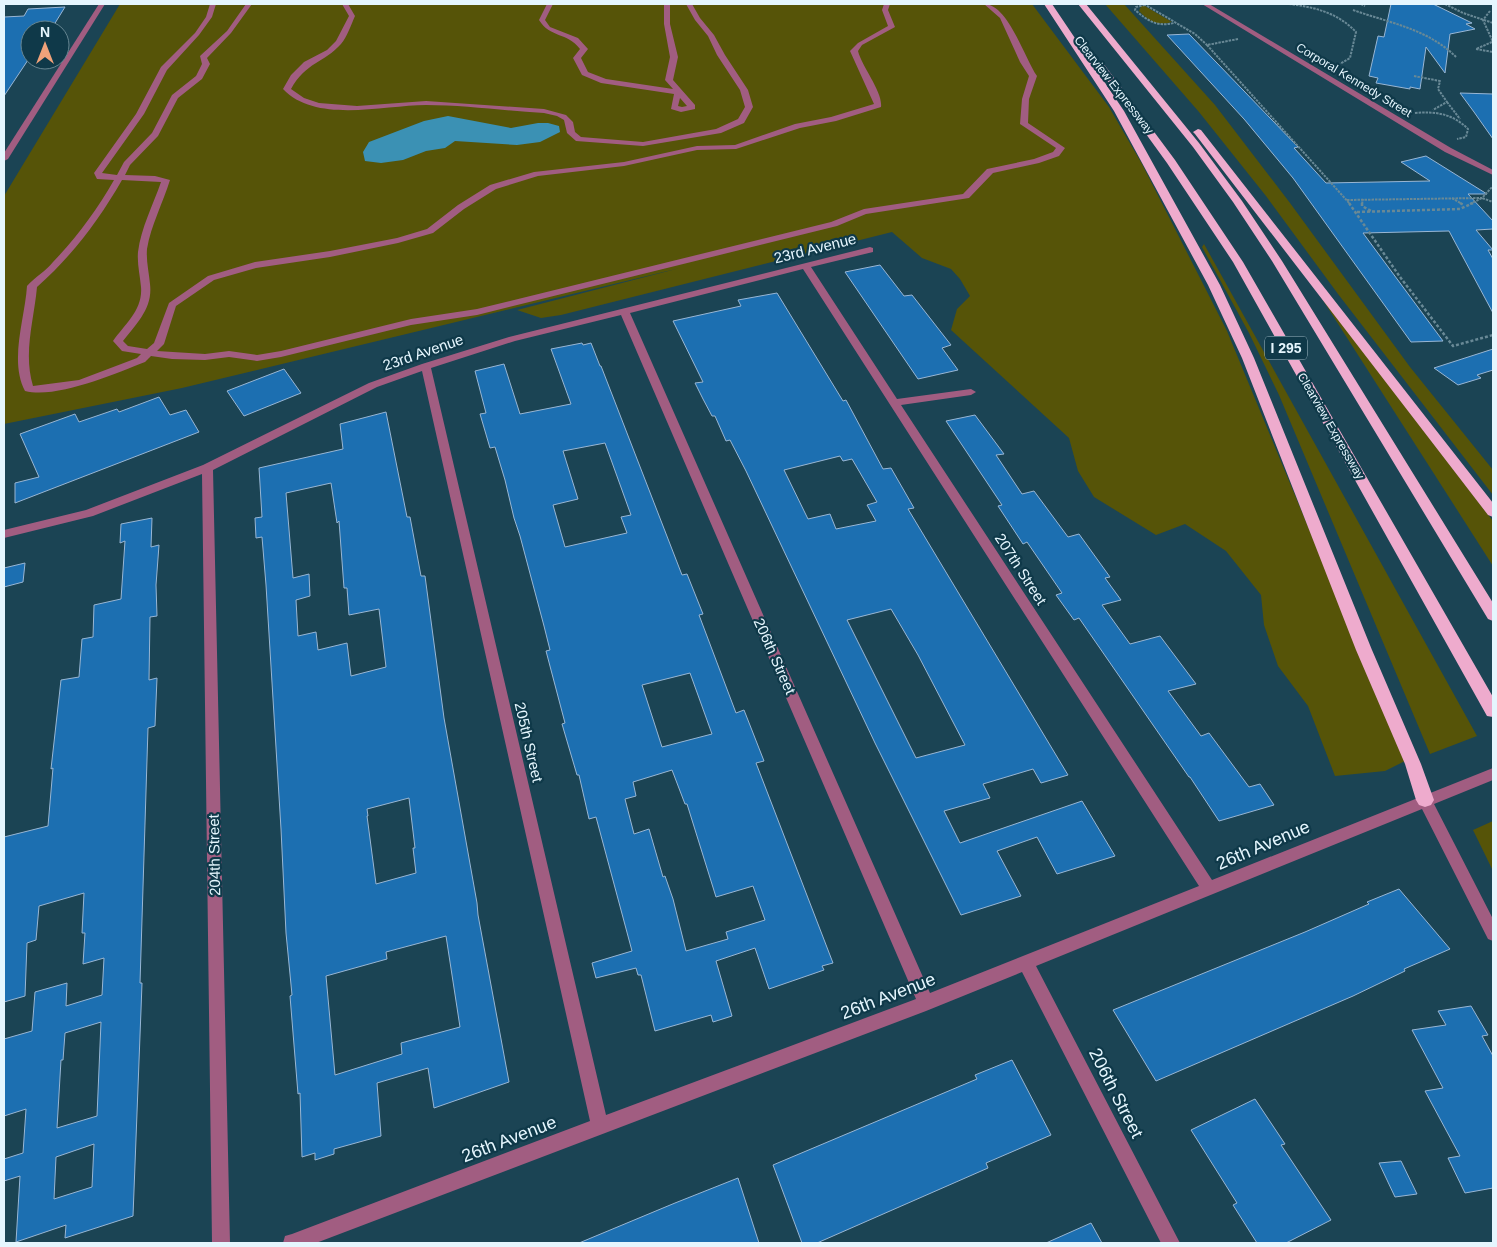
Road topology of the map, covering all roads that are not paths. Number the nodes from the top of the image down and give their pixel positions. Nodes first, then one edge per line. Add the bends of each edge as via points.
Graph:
1 (102, 4) edge
2 (213, 4) edge
3 (249, 4) edge
4 (345, 4) edge
5 (550, 4) edge
6 (667, 4) edge
7 (689, 4) edge
8 (888, 4) edge
9 (988, 4) edge
10 (1049, 4) edge
11 (1082, 4) edge
12 (1087, 4) edge
13 (1205, 4) edge
14 (4, 158) edge
15 (1493, 173) edge
16 (118, 177) junction
17 (870, 250) dead end
18 (806, 267) junction
19 (624, 310) junction
20 (149, 353) junction
21 (426, 366) junction
22 (971, 392) dead end
23 (894, 403) junction
24 (207, 468) junction
25 (1493, 512) edge
26 (4, 534) edge
27 (1493, 615) edge
28 (1493, 712) edge
29 (1493, 774) edge
30 (1425, 800) junction
31 (1209, 889) junction
32 (1493, 934) edge
33 (1025, 962) junction
34 (926, 1003) junction
35 (600, 1126) junction
36 (221, 1243) edge
37 (292, 1243) edge
38 (1171, 1243) edge

1 - 14 street
2 - 16 street via 209,17 164,69 140,114 98,173 100,177
3 - 16 street via 229,32 203,58 206,64 199,77 175,97 155,134
4 - 7 street via 352,16 339,42 307,64 287,89 301,100 357,108 426,103 544,111 563,115 570,123 571,133 579,139 643,144 718,131 741,121 749,107 744,90
5 - 6 street via 542,20 547,28 576,39 584,49 577,58 585,73 604,81 678,92 669,80 675,56 666,24
8 - 20 street via 885,10 892,20 892,27 860,44 854,51 856,63 878,105 798,126 736,147 697,148 624,164 537,174 493,188 430,230 330,254 255,265 211,278 172,305 159,344
9 - 20 street via 1003,17 1033,76 1024,105 1024,124 1061,148 1056,154 1036,161 990,171 966,196 864,212 834,224 529,300 411,322 280,354 257,358 229,354 205,357
10 - 28 highway, Clearview Expressway / I 295 via 1126,98 1205,209
10 - 30 highway via 1119,111 1214,286 1248,358
11 - 27 highway, Clearview Expressway / I 295 via 1196,145 1277,261
12 - 25 highway via 1223,162
13 - 15 street, Corporal Kennedy Street via 1448,150
16 - 20 street via 166,180 148,227 142,259 146,289 144,306 118,341 125,349
16 - 20 street via 103,206 81,236 32,286 24,376 29,389 73,384 141,360
17 - 18 street, 23rd Avenue
18 - 19 street, 23rd Avenue
18 - 23 street, 207th Street
19 - 21 street, 23rd Avenue via 512,339
19 - 34 street, 206th Street
21 - 24 street, 23rd Avenue via 373,385
21 - 35 street, 205th Street
22 - 23 street
23 - 31 street, 207th Street
24 - 26 street, 23rd Avenue via 89,513
24 - 36 street, 204th Street
29 - 30 street, 26th Avenue
30 - 31 street, 26th Avenue
30 - 32 street
31 - 33 street, 26th Avenue
33 - 34 street, 26th Avenue
33 - 38 street, 206th Street
34 - 35 street, 26th Avenue
35 - 37 street, 26th Avenue

